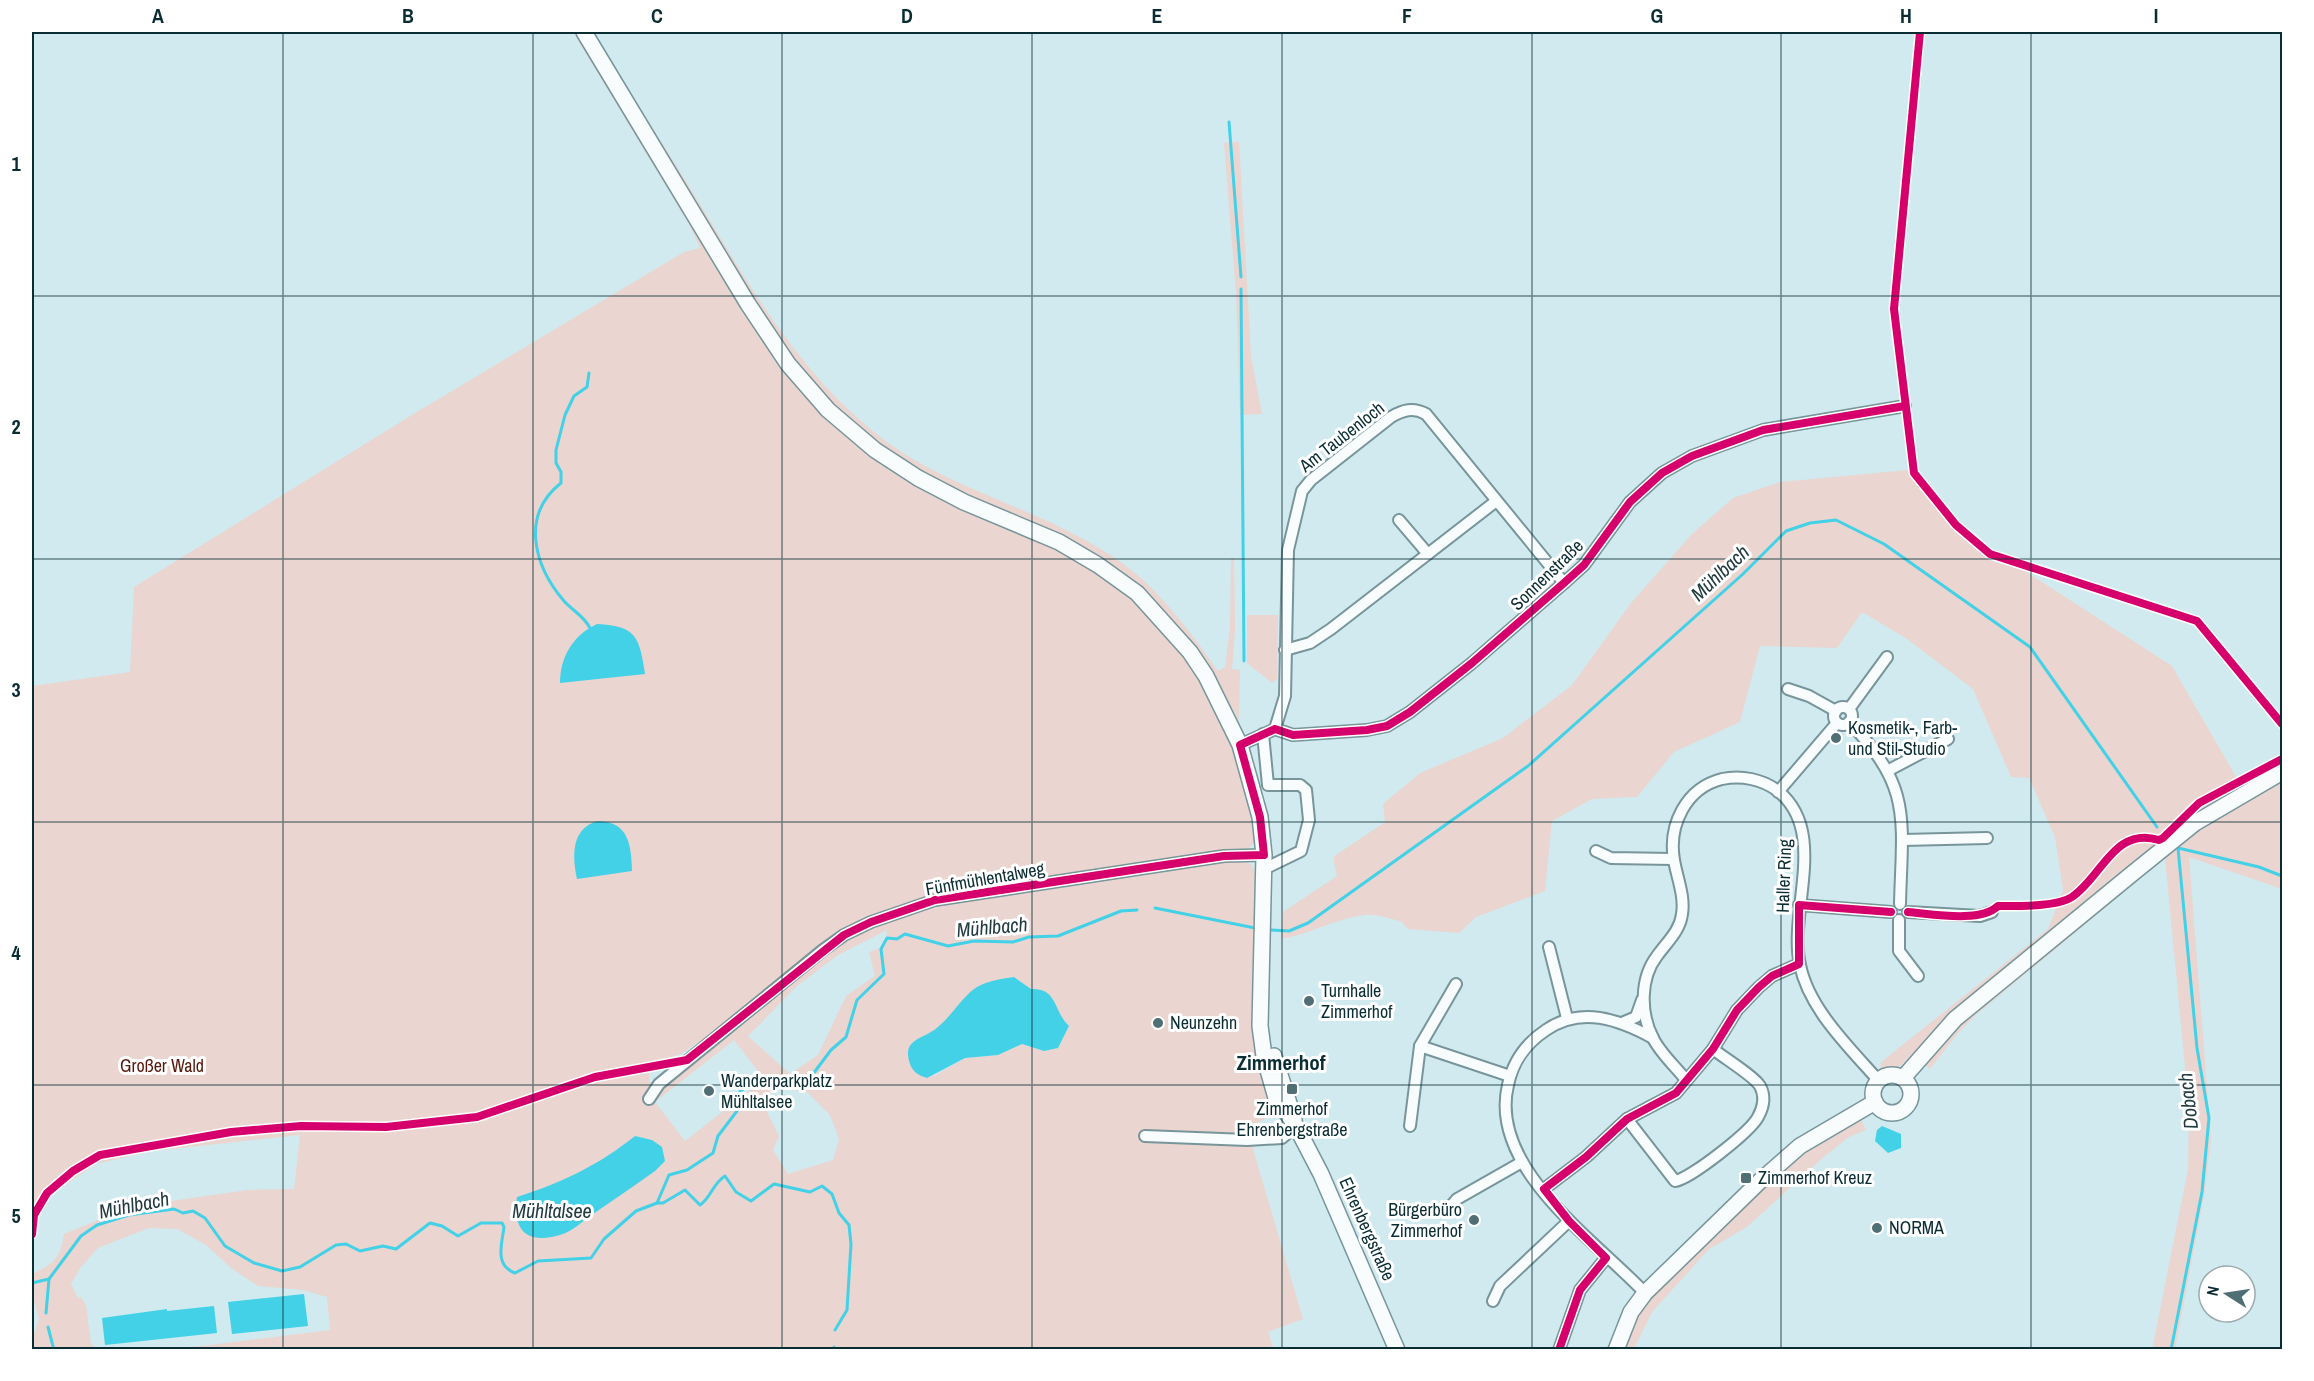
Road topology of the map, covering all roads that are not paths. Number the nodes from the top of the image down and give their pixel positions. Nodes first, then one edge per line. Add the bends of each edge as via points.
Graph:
1 (584, 32) edge
2 (1905, 406) dead end
3 (1495, 502) junction
4 (1399, 520) dead end
5 (1428, 554) junction
6 (1564, 584) junction
7 (1285, 650) junction
8 (1887, 657) dead end
9 (1788, 689) dead end
10 (1848, 709) junction
11 (1837, 717) junction
12 (1849, 722) junction
13 (1275, 729) junction
14 (1263, 735) junction
15 (1948, 739) dead end
16 (1240, 745) junction
17 (1889, 770) junction
18 (2283, 772) edge
19 (1778, 792) junction
20 (1987, 838) dead end
21 (1903, 840) junction
22 (1596, 851) dead end
23 (1673, 858) junction
24 (1264, 862) junction
25 (1799, 905) junction
26 (1904, 908) junction
27 (1992, 912) dead end
28 (1895, 916) junction
29 (1550, 947) dead end
30 (1800, 964) junction
31 (1918, 976) dead end
32 (1456, 984) dead end
33 (1642, 1000) junction
34 (1568, 1018) junction
35 (1624, 1022) junction
36 (1653, 1038) junction
37 (1420, 1046) junction
38 (1713, 1049) junction
39 (1510, 1076) junction
40 (1903, 1078) junction
41 (1686, 1080) junction
42 (1878, 1080) junction
43 (649, 1100) dead end
44 (1875, 1102) junction
45 (1627, 1119) junction
46 (1296, 1126) junction
47 (1410, 1126) dead end
48 (1144, 1136) dead end
49 (1522, 1162) junction
50 (1544, 1189) junction
51 (1451, 1206) dead end
52 (1569, 1221) junction
53 (1606, 1258) junction
54 (1645, 1293) junction
55 (1493, 1301) dead end
56 (1397, 1350) edge
57 (1559, 1350) edge
58 (1616, 1350) edge

1 - 16 street, Ehrenbergstraße via 748,304 788,364 828,410 874,450 918,478 1059,542 1137,593 1190,652
2 - 6 street, Sonnenstraße via 1763,430 1692,456 1662,473 1630,502 1584,565
3 - 5 street
3 - 6 street, Am Taubenloch
3 - 7 street, Am Taubenloch via 1426,414 1417,409 1391,417 1302,491 1288,550
4 - 5 street
5 - 7 street via 1331,629 1310,643
6 - 13 street, Sonnenstraße via 1472,663 1387,726 1293,735
7 - 13 street, Am Taubenloch via 1285,696
8 - 10 street
9 - 11 street via 1809,696
10 - 11 street via 1842,707
10 - 12 street via 1852,715
11 - 12 street
11 - 19 street
12 - 17 street
13 - 14 street
14 - 16 street
14 - 24 street via 1268,785 1300,785 1306,790 1309,820 1301,851
15 - 17 street
16 - 24 street, Ehrenbergstraße via 1260,817
17 - 21 street via 1901,814
18 - 40 street via 2195,823 1955,1019
19 - 23 street, Haller Ring via 1749,778 1728,778 1707,785 1680,812 1673,838
19 - 25 street, Haller Ring via 1800,821 1804,836
20 - 21 street
21 - 26 street
22 - 23 street via 1611,858
23 - 33 street, Haller Ring via 1683,905 1682,919 1648,972
24 - 43 street, Fünfmühlentalweg via 1224,856 935,900 871,922 844,935 782,983 659,1084
24 - 46 street, Ehrenbergstraße via 1260,1026 1273,1087 1283,1111
25 - 28 street
25 - 30 street, Haller Ring
26 - 27 street via 1980,916
26 - 28 street via 1895,905
28 - 31 street via 1899,951
29 - 34 street
30 - 38 street via 1772,976 1759,987 1737,1010
30 - 42 street, Haller Ring via 1815,1003
32 - 37 street
33 - 35 street, Haller Ring via 1636,1017
33 - 36 street, Haller Ring
34 - 35 street via 1593,1016
34 - 39 street via 1529,1042
35 - 36 street
36 - 41 street, Haller Ring
37 - 39 street
37 - 47 street
38 - 41 street
38 - 45 street via 1760,1085 1764,1101 1757,1119 1727,1147 1685,1180 1675,1181
39 - 49 street via 1504,1114 1509,1138
40 - 42 street via 1890,1074
40 - 44 street via 1911,1092 1906,1107 1890,1113
41 - 45 street via 1676,1094
42 - 44 street via 1873,1090
44 - 54 street via 1800,1146
45 - 50 street
46 - 48 street via 1282,1138
46 - 56 street, Ehrenbergstraße via 1326,1185
49 - 50 street
49 - 51 street
50 - 52 street
52 - 53 street
52 - 55 street via 1500,1286
53 - 54 street
53 - 57 street via 1580,1290
54 - 58 street via 1631,1312

